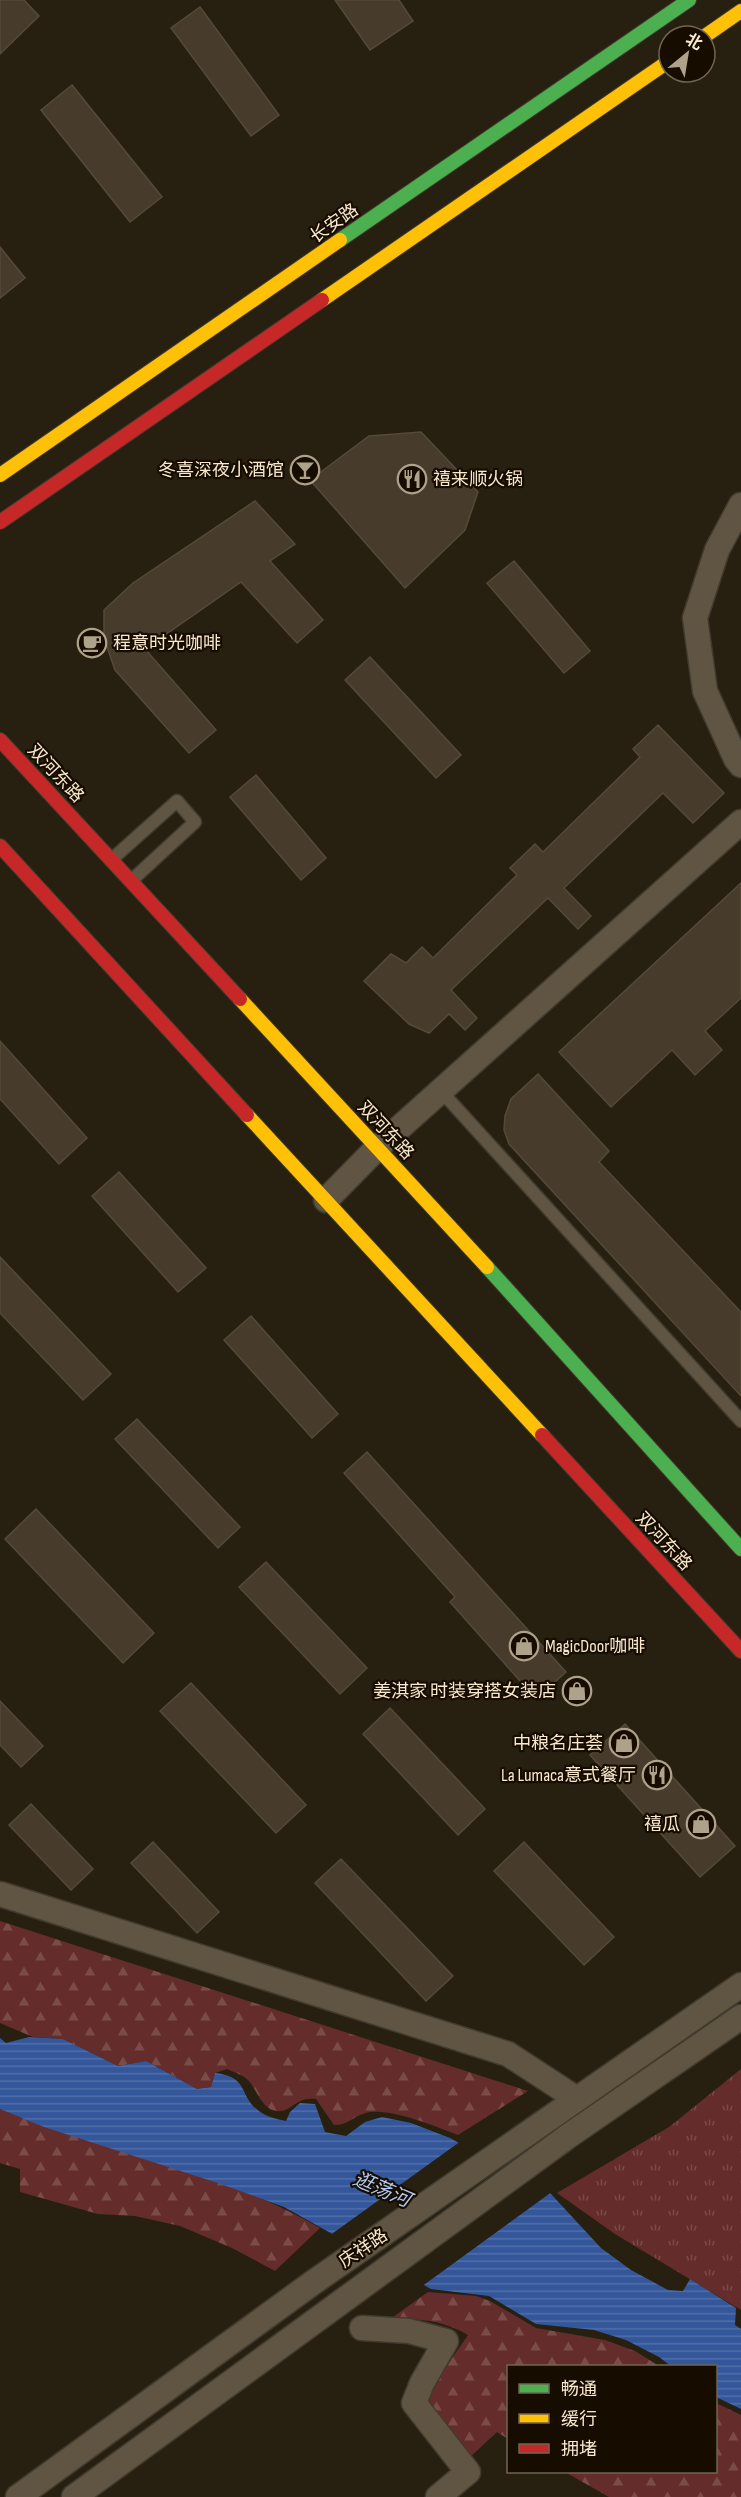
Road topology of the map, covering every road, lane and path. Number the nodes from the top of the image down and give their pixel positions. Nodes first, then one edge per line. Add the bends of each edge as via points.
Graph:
1 (689, 0) edge
2 (741, 11) edge
3 (717, 28) edge
4 (657, 69) edge
5 (0, 475) edge
6 (741, 505) edge
7 (0, 522) edge
8 (0, 740) edge
9 (741, 765) edge
10 (741, 822) edge
11 (0, 846) edge
12 (111, 860) junction
13 (131, 881) junction
14 (441, 1090) junction
15 (378, 1147) junction
16 (326, 1200) junction
17 (741, 1421) edge
18 (741, 1549) edge
19 (741, 1651) edge
20 (0, 1894) edge
21 (741, 1985) edge
22 (741, 2017) edge
23 (577, 2099) junction
24 (362, 2328) dead end
25 (18, 2497) edge
26 (74, 2497) edge
27 (438, 2497) edge

1 - 5 street, 长安路
2 - 3 street
4 - 7 street
6 - 9 street via 717,550 695,618 705,691
8 - 12 street, 双河东路
10 - 14 street
11 - 16 street, 双河东路
12 - 13 street, 双河东路
12 - 13 lane via 177,801 195,822
13 - 15 street, 双河东路
14 - 15 street
14 - 17 lane
15 - 16 street
15 - 18 street, 双河东路
16 - 19 street, 双河东路
20 - 23 street via 508,2054
21 - 23 street, 庆祥路
22 - 26 street, 庆祥路 via 548,2152
23 - 25 street, 庆祥路 via 311,2284
24 - 27 street via 408,2331 446,2341 414,2403 468,2472

